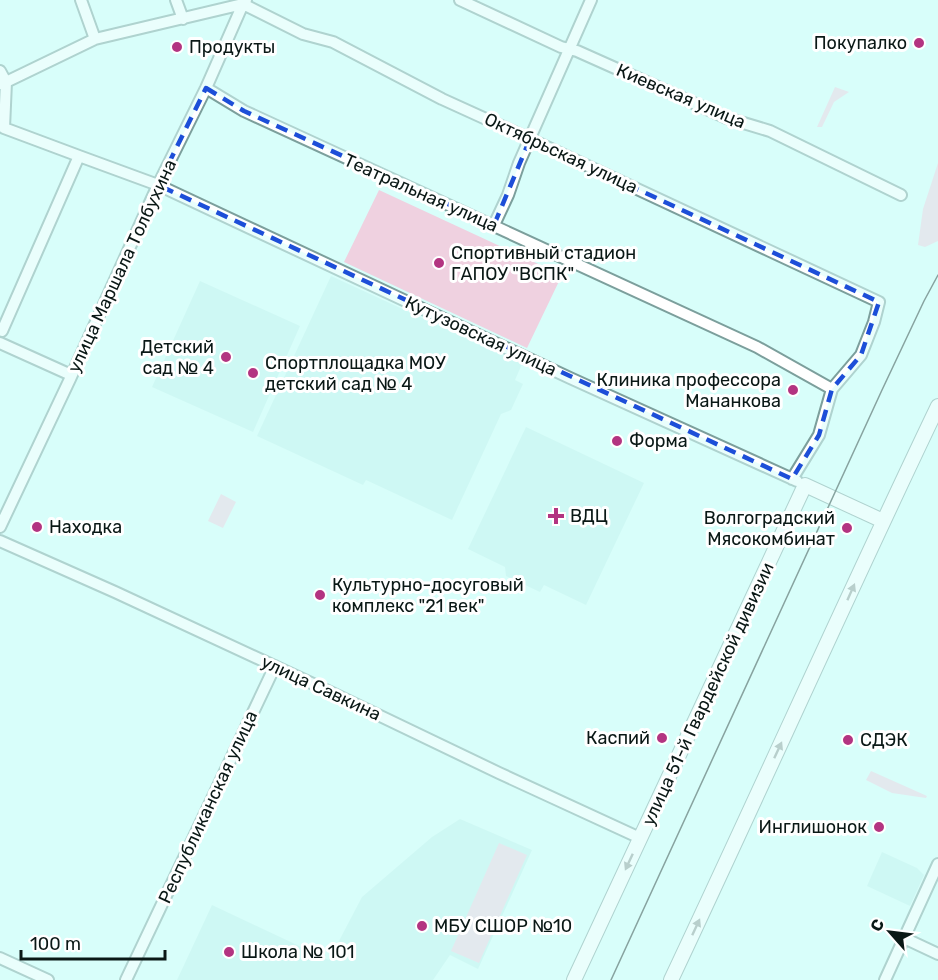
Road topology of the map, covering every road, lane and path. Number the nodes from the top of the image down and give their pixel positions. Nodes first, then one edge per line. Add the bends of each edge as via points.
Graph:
1 (81, 0) edge
2 (176, 0) edge
3 (460, 0) edge
4 (591, 0) edge
5 (245, 2) edge
6 (183, 19) junction
7 (95, 39) junction
8 (570, 48) junction
9 (0, 71) edge
10 (3, 83) edge
11 (206, 88) junction
12 (2, 132) edge
13 (530, 138) junction
14 (79, 156) junction
15 (158, 185) junction
16 (901, 195) dead end
17 (494, 225) junction
18 (2, 331) dead end
19 (0, 343) edge
20 (71, 375) junction
21 (832, 389) junction
22 (938, 406) edge
23 (799, 482) junction
24 (883, 521) junction
25 (0, 527) edge
26 (0, 541) edge
27 (275, 666) junction
28 (640, 838) junction
29 (938, 864) edge
30 (904, 938) junction
31 (938, 954) edge
32 (0, 958) edge
33 (48, 980) edge
34 (126, 980) edge
35 (574, 980) edge
36 (670, 980) edge
37 (885, 980) edge

1 - 7 street
2 - 6 street
3 - 8 street, Киевская улица
4 - 8 street
5 - 6 street
5 - 11 street, улица Маршала Толбухина
5 - 13 street, Октябрьская улица via 303,34 333,42 442,99
6 - 7 street
7 - 10 street
8 - 13 street
8 - 16 street, Киевская улица via 727,118 770,131
9 - 10 street
10 - 12 street
11 - 15 street, улица Маршала Толбухина
11 - 17 street, Театральная улица via 244,111
12 - 14 street, Кутузовская улица
13 - 17 street
13 - 21 street, Октябрьская улица via 879,302 861,355
14 - 15 street, Кутузовская улица
14 - 18 street
15 - 20 street, улица Маршала Толбухина
15 - 23 street, Кутузовская улица
17 - 21 street, Театральная улица via 757,348
19 - 20 street
20 - 25 street, улица Маршала Толбухина
21 - 23 street via 819,435
22 - 24 main road
23 - 24 main road
23 - 28 main road, улица 51-й Гвардейской дивизии
36 -> 24 main road
26 - 27 street, улица Савкина
27 - 28 street, улица Савкина
27 - 34 street, Республиканская улица
28 -> 35 main road, улица 51-й Гвардейской дивизии
29 - 30 street
30 - 31 street
30 - 37 street
32 - 33 street

